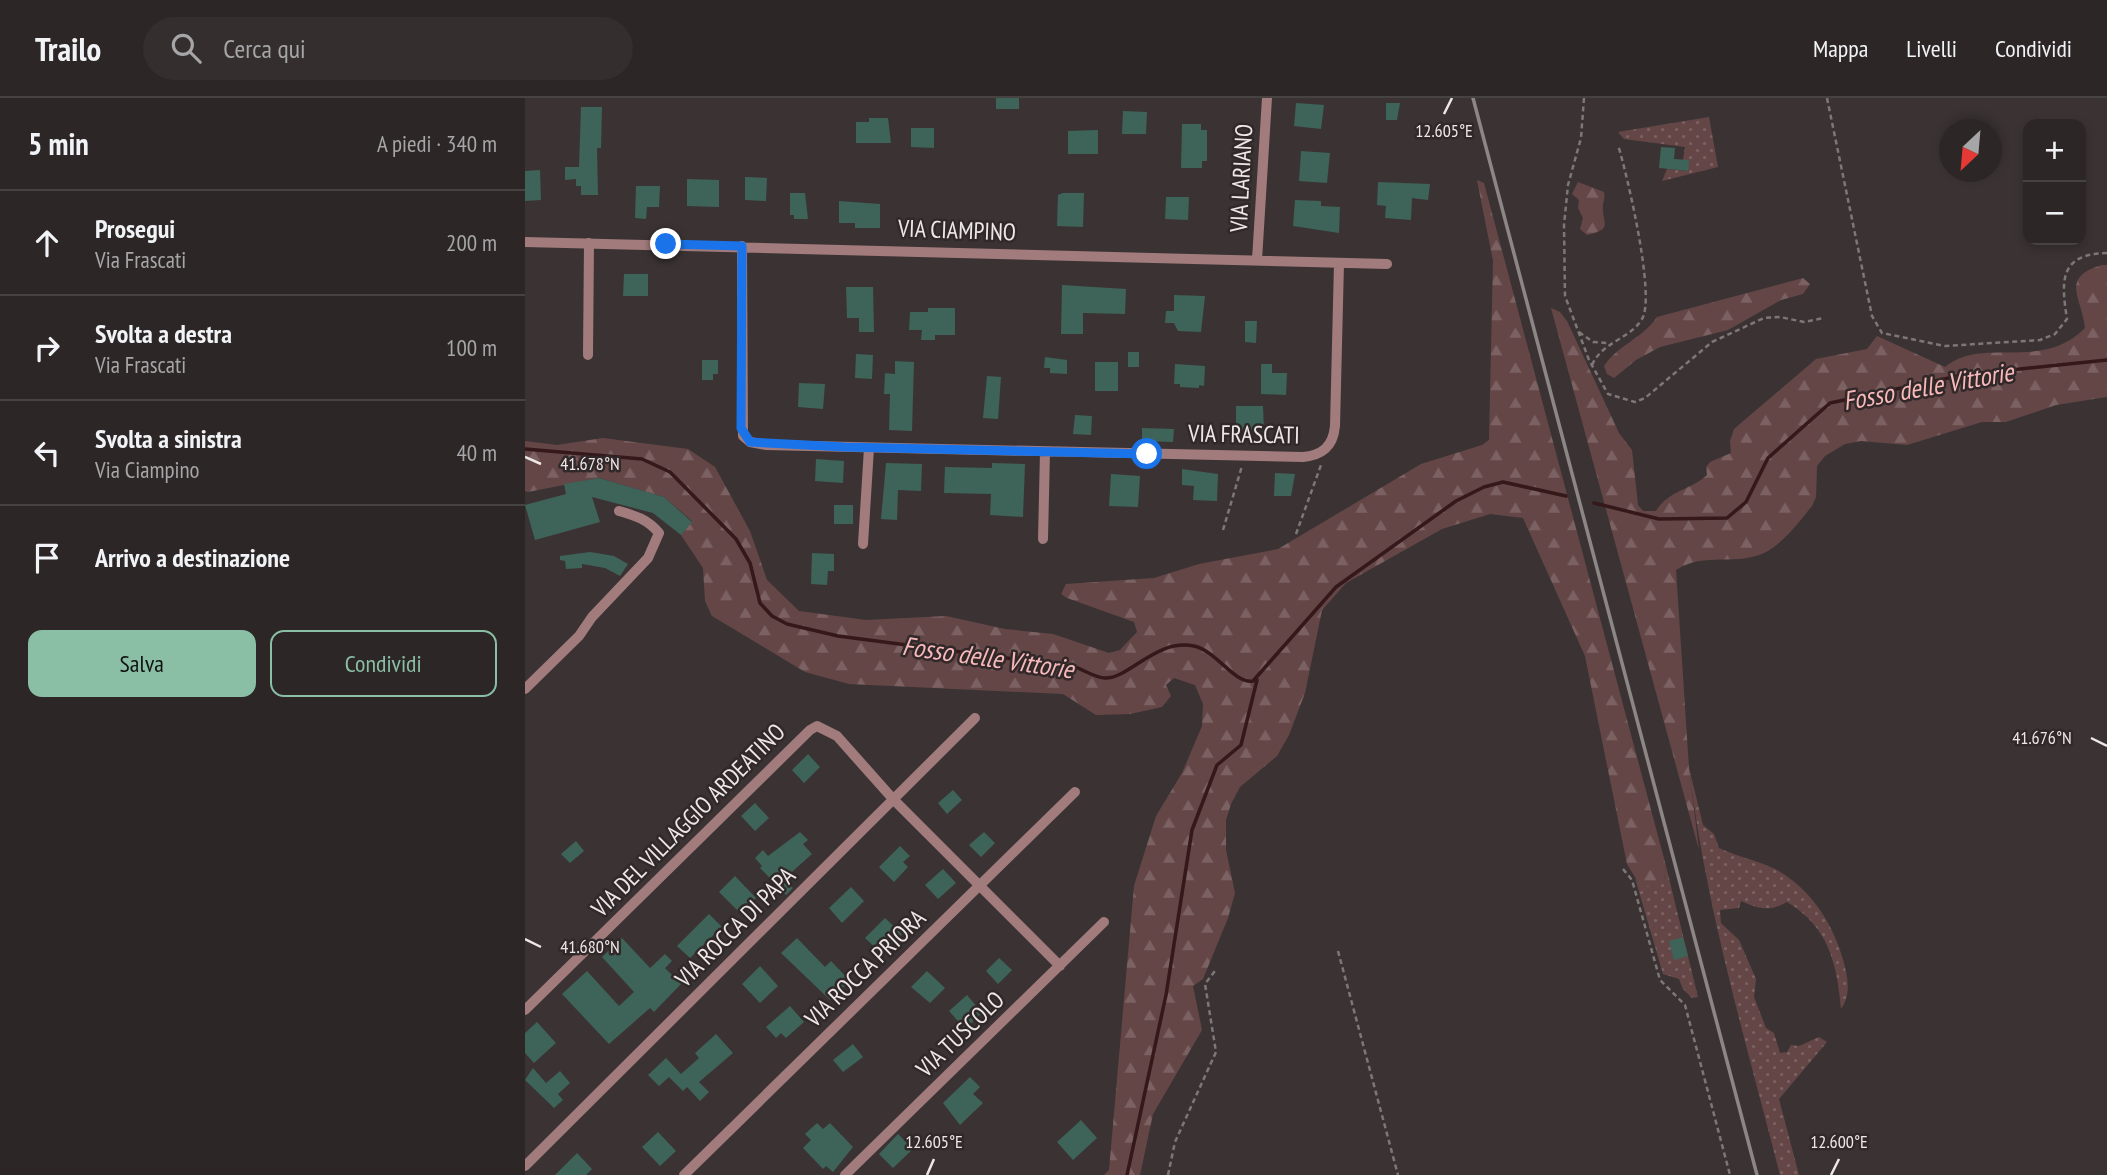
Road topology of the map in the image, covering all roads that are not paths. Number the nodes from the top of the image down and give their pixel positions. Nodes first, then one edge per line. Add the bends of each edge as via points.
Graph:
1 (1267, 98) edge
2 (525, 242) edge
3 (589, 243) junction
4 (742, 246) junction
5 (1257, 260) junction
6 (1339, 262) junction
7 (1387, 264) dead end
8 (588, 355) dead end
9 (869, 448) junction
10 (1045, 452) junction
11 (619, 511) dead end
12 (1043, 538) dead end
13 (863, 544) dead end
14 (525, 689) edge
15 (975, 718) dead end
16 (1075, 792) dead end
17 (893, 799) junction
18 (979, 885) junction
19 (1104, 922) dead end
20 (1060, 966) junction
21 (525, 1010) edge
22 (525, 1166) edge
23 (684, 1175) edge
24 (845, 1175) edge

1 - 5 street, VIA LARIANO
2 - 3 street, VIA CIAMPINO
3 - 4 street, VIA CIAMPINO
3 - 8 street
4 - 5 street, VIA CIAMPINO
4 - 9 street, VIA FRASCATI via 743,436 761,444
5 - 6 street, VIA CIAMPINO
6 - 7 street, VIA CIAMPINO
6 - 10 street, VIA FRASCATI via 1335,426 1327,449 1303,457
9 - 10 street, VIA FRASCATI
9 - 13 street
10 - 12 street
11 - 14 street via 653,526 659,533 656,543 579,636
15 - 17 street, VIA ROCCA DI PAPA
16 - 18 street, VIA ROCCA PRIORA
17 - 18 street, VIA DEL VILLAGGIO ARDEATINO
17 - 21 street, VIA DEL VILLAGGIO ARDEATINO via 837,736 823,727 813,727
17 - 22 street, VIA ROCCA DI PAPA
18 - 20 street, VIA DEL VILLAGGIO ARDEATINO
18 - 23 street, VIA ROCCA PRIORA
19 - 20 street, VIA TUSCOLO
20 - 24 street, VIA TUSCOLO

